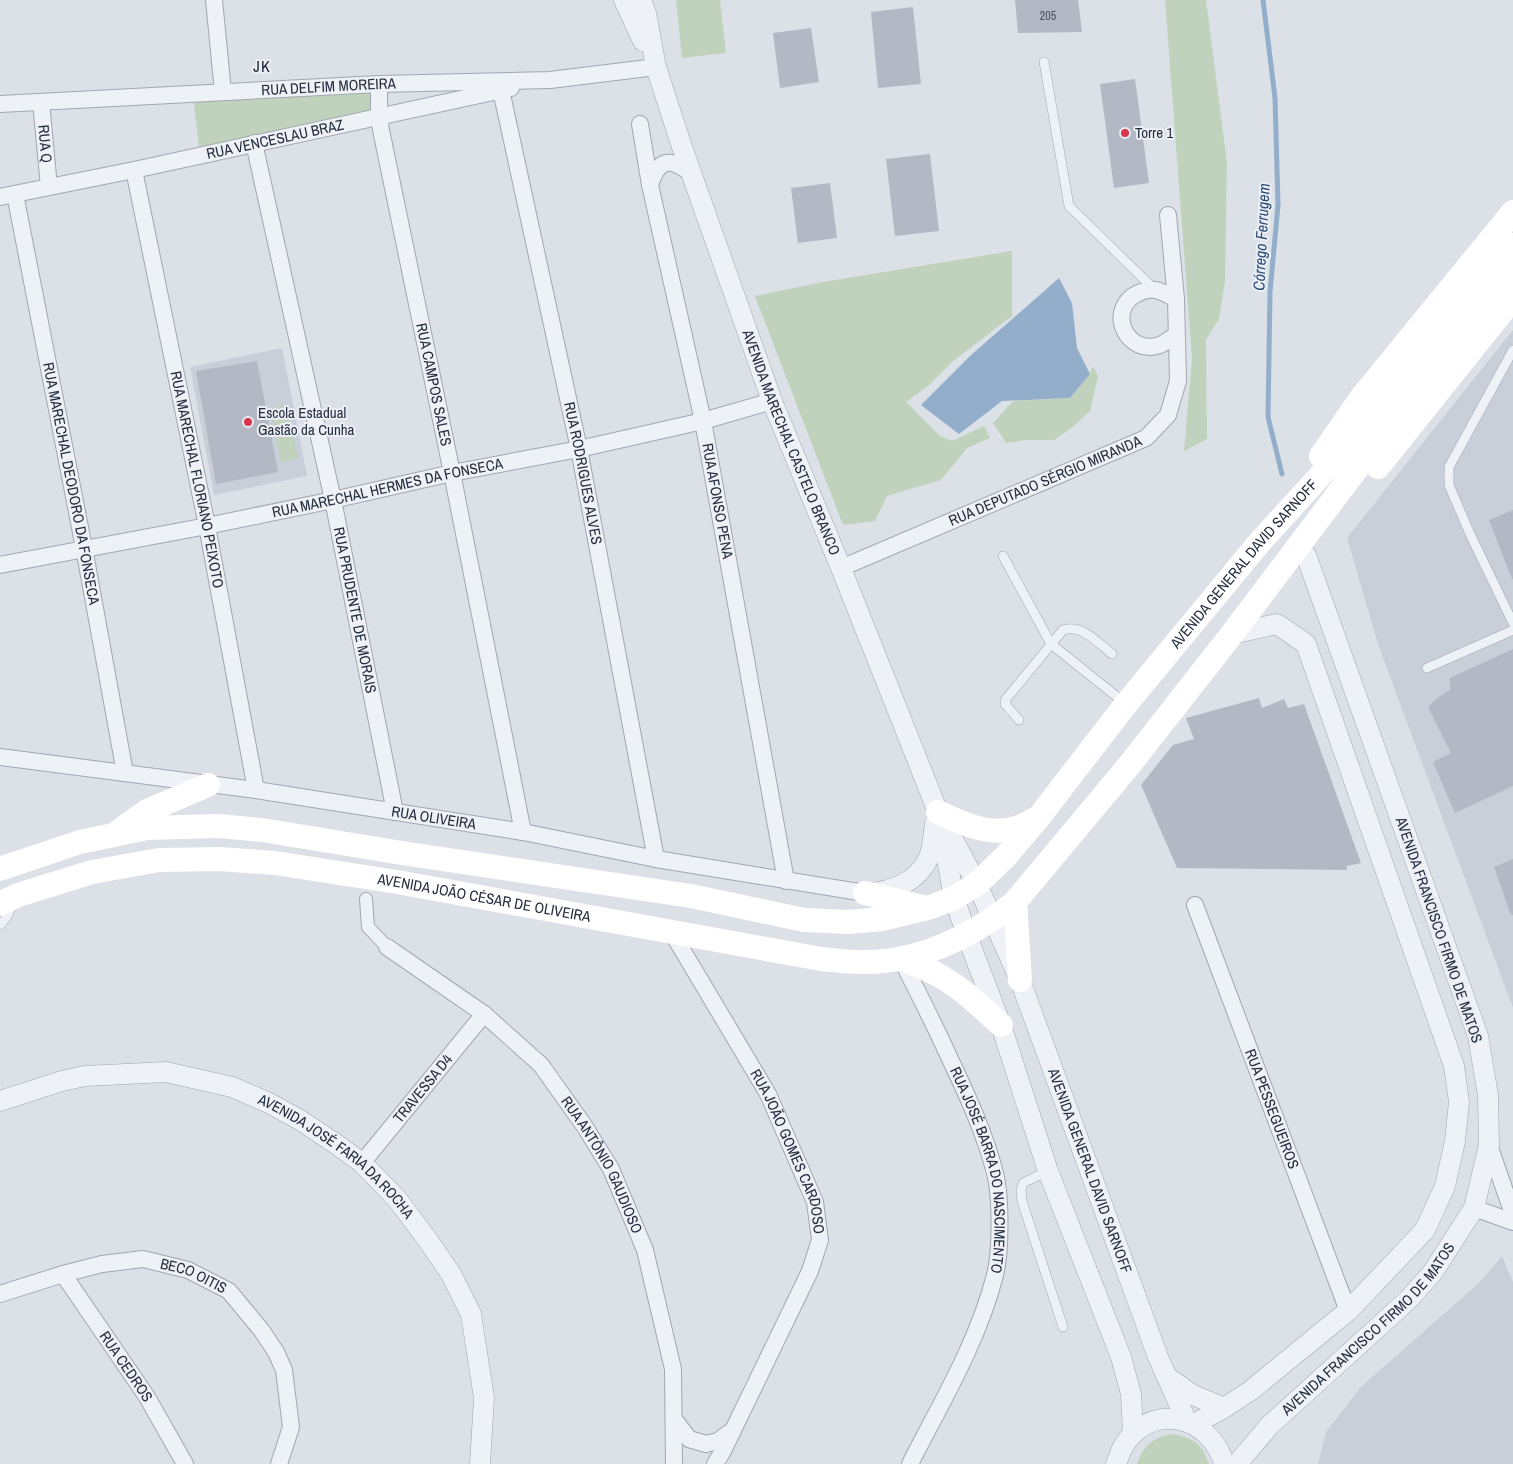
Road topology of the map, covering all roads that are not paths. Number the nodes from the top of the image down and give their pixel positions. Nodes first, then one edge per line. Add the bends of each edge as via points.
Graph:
1 (214, 0) edge
2 (624, 0) edge
3 (641, 0) edge
4 (1044, 62) dead end
5 (656, 67) junction
6 (550, 80) junction
7 (379, 84) junction
8 (501, 90) junction
9 (223, 92) junction
10 (41, 102) junction
11 (0, 104) edge
12 (379, 116) junction
13 (640, 124) dead end
14 (254, 143) junction
15 (134, 170) junction
16 (691, 172) junction
17 (650, 185) junction
18 (50, 187) junction
19 (8, 196) edge
20 (1513, 212) edge
21 (1168, 215) dead end
22 (1513, 245) edge
23 (1513, 272) edge
24 (1154, 289) junction
25 (1513, 298) edge
26 (1176, 299) junction
27 (1176, 335) junction
28 (1513, 350) edge
29 (772, 401) junction
30 (703, 421) junction
31 (578, 449) junction
32 (452, 473) junction
33 (334, 500) junction
34 (207, 526) junction
35 (1259, 543) junction
36 (84, 548) junction
37 (1306, 555) junction
38 (1003, 556) dead end
39 (0, 565) edge
40 (841, 568) junction
41 (1260, 597) junction
42 (1513, 623) edge
43 (1513, 630) edge
44 (1232, 634) junction
45 (1051, 644) junction
46 (1112, 654) dead end
47 (1427, 668) dead end
48 (1126, 704) junction
49 (1019, 720) dead end
50 (0, 757) edge
51 (125, 773) junction
52 (208, 785) junction
53 (256, 790) junction
54 (395, 812) junction
55 (938, 812) junction
56 (1039, 817) junction
57 (523, 832) junction
58 (114, 835) junction
59 (656, 859) junction
60 (0, 869) edge
61 (786, 881) junction
62 (976, 884) junction
63 (865, 893) junction
64 (954, 898) junction
65 (9, 899) edge
66 (366, 899) dead end
67 (1015, 902) junction
68 (1195, 905) dead end
69 (926, 908) junction
70 (993, 920) junction
71 (0, 925) edge
72 (671, 931) junction
73 (967, 935) junction
74 (387, 947) joint
75 (901, 959) junction
76 (1020, 980) junction
77 (484, 1014) junction
78 (1001, 1025) junction
79 (0, 1101) edge
80 (1490, 1145) junction
81 (362, 1163) junction
82 (1048, 1171) junction
83 (1474, 1208) junction
84 (1513, 1214) edge
85 (1513, 1222) edge
86 (62, 1274) junction
87 (0, 1294) edge
88 (1348, 1311) junction
89 (1063, 1327) dead end
90 (1167, 1377) junction
91 (1224, 1408) junction
92 (674, 1419) junction
93 (1190, 1423) junction
94 (734, 1428) junction
95 (1133, 1433) junction
96 (185, 1464) edge
97 (278, 1464) edge
98 (480, 1464) edge
99 (674, 1464) edge
100 (715, 1464) edge
101 (910, 1464) edge
102 (1116, 1464) edge
103 (1224, 1464) edge
104 (1237, 1464) edge

1 - 9 street
2 - 5 street, AVENIDA MARECHAL CASTELO BRANCO
3 - 5 street, AVENIDA MARECHAL CASTELO BRANCO
4 - 24 lane via 1069,206
5 - 6 street, RUA DELFIM MOREIRA
5 - 16 street, AVENIDA MARECHAL CASTELO BRANCO
6 - 7 street, RUA DELFIM MOREIRA
6 - 8 street, RUA VENCESLAU BRAZ
7 - 9 street, RUA DELFIM MOREIRA
7 - 12 street, RUA CAMPOS SALES
8 - 12 street, RUA VENCESLAU BRAZ
8 - 31 street, RUA RODRIGUES ALVES
9 - 10 street, RUA DELFIM MOREIRA
10 - 11 street, RUA DELFIM MOREIRA
10 - 18 street, RUA Q
12 - 14 street, RUA VENCESLAU BRAZ
12 - 32 street, RUA CAMPOS SALES
13 - 17 street, RUA AFONSO PENA
14 - 15 street, RUA VENCESLAU BRAZ
14 - 33 street, RUA PRUDENTE DE MORAIS
15 - 18 street, RUA VENCESLAU BRAZ
15 - 34 street, RUA MARECHAL FLORIANO PEIXOTO
16 - 17 street via 676,164 662,164 655,170
16 - 29 street, AVENIDA MARECHAL CASTELO BRANCO
17 - 30 street, RUA AFONSO PENA
18 - 19 street, RUA VENCESLAU BRAZ
19 - 36 street, RUA MARECHAL DEODORO DA FONSECA
20 - 35 main road via 1361,398
21 - 26 street, RUA DEPUTADO SÉRGIO MIRANDA
22 - 35 main road, AVENIDA GENERAL DAVID SARNOFF via 1378,411
23 - 41 main road, AVENIDA GENERAL DAVID SARNOFF via 1392,422
24 - 26 street
24 - 27 street via 1138,292 1126,301 1121,316 1122,326 1132,341 1150,347
25 - 37 main road
26 - 27 street, RUA DEPUTADO SÉRGIO MIRANDA
27 - 40 street, RUA DEPUTADO SÉRGIO MIRANDA via 1178,381 1168,415 1146,438
28 - 42 lane via 1449,467 1449,484
29 - 30 street, RUA MARECHAL HERMES DA FONSECA
29 - 40 street, AVENIDA MARECHAL CASTELO BRANCO
30 - 31 street, RUA MARECHAL HERMES DA FONSECA
30 - 61 street, RUA AFONSO PENA
31 - 32 street, RUA MARECHAL HERMES DA FONSECA
31 - 59 street, RUA RODRIGUES ALVES
32 - 33 street, RUA MARECHAL HERMES DA FONSECA
32 - 57 street, RUA CAMPOS SALES
33 - 34 street, RUA MARECHAL HERMES DA FONSECA
33 - 54 street, RUA PRUDENTE DE MORAIS
34 - 36 street, RUA MARECHAL HERMES DA FONSECA
34 - 53 street, RUA MARECHAL FLORIANO PEIXOTO
35 - 48 main road, AVENIDA GENERAL DAVID SARNOFF
36 - 39 street, RUA MARECHAL HERMES DA FONSECA
36 - 51 street, RUA MARECHAL DEODORO DA FONSECA
37 - 41 main road via 1278,585
37 - 80 street, AVENIDA FRANCISCO FIRMO DE MATOS via 1478,1036 1488,1095
38 - 45 lane
40 - 55 street, AVENIDA MARECHAL CASTELO BRANCO
41 - 44 main road, AVENIDA GENERAL DAVID SARNOFF
43 - 47 lane
44 - 67 main road, AVENIDA GENERAL DAVID SARNOFF via 1131,763
44 - 88 street, AVENIDA FRANCISCO FIRMO DE MATOS via 1277,624 1306,644 1454,1066 1459,1102 1445,1186 1425,1230
45 - 46 lane via 1063,630 1072,627 1084,632
45 - 48 lane
45 - 49 lane via 1006,699 1007,708
48 - 56 main road, AVENIDA GENERAL DAVID SARNOFF
50 - 51 street, RUA OLIVEIRA
51 - 52 street, RUA OLIVEIRA
52 - 53 street, RUA OLIVEIRA
52 - 58 main road via 147,811
53 - 54 street, RUA OLIVEIRA
54 - 57 street, RUA OLIVEIRA
55 - 56 main road via 992,832 1025,826
55 - 62 street, AVENIDA MARECHAL CASTELO BRANCO
55 - 63 street via 929,858 920,871 895,888
55 - 64 street, AVENIDA MARECHAL CASTELO BRANCO
56 - 62 main road, AVENIDA GENERAL DAVID SARNOFF
57 - 59 street, RUA OLIVEIRA
58 - 60 main road, AVENIDA JOÃO CÉSAR DE OLIVEIRA via 80,842
58 - 69 main road, AVENIDA JOÃO CÉSAR DE OLIVEIRA via 147,828 219,826 262,830 691,896 804,920 874,920
59 - 61 street, RUA OLIVEIRA
61 - 63 street, RUA OLIVEIRA
62 - 64 main road, AVENIDA GENERAL DAVID SARNOFF
62 - 70 street, AVENIDA GENERAL DAVID SARNOFF
63 - 69 main road
64 - 69 main road, AVENIDA JOÃO CÉSAR DE OLIVEIRA
64 - 73 street
65 - 71 lane via 6,918
65 - 72 main road, AVENIDA JOÃO CÉSAR DE OLIVEIRA via 102,870 159,860 219,859 275,863 397,882
66 - 74 street via 368,927
67 - 70 main road, AVENIDA GENERAL DAVID SARNOFF
67 - 76 main road
68 - 88 street, RUA PESSEGUEIROS
70 - 73 main road, AVENIDA GENERAL DAVID SARNOFF
70 - 76 street, AVENIDA GENERAL DAVID SARNOFF
72 - 75 main road, AVENIDA JOÃO CÉSAR DE OLIVEIRA via 821,959 861,962
72 - 94 street, RUA JOÃO GOMES CARDOSO via 768,1094 815,1202 820,1240 810,1271
73 - 75 main road, AVENIDA JOÃO CÉSAR DE OLIVEIRA
73 - 78 street
74 - 77 street, RUA ANTÔNIO GAUDIOSO
75 - 78 main road via 939,975
75 - 101 street, RUA JOSÉ BARRA DO NASCIMENTO via 955,1069 984,1138 995,1175 999,1228 995,1273 977,1331
76 - 90 street, AVENIDA GENERAL DAVID SARNOFF
77 - 81 street, TRAVESSA D4
77 - 92 street, RUA ANTÔNIO GAUDIOSO via 541,1065 611,1169 645,1250 673,1369
78 - 82 street
79 - 81 street, AVENIDA JOSÉ FARIA DA ROCHA via 85,1076 166,1072 232,1087 269,1103 300,1120
80 - 83 street, AVENIDA FRANCISCO FIRMO DE MATOS
80 - 84 street
81 - 98 street, AVENIDA JOSÉ FARIA DA ROCHA via 397,1199 427,1238 451,1274 471,1314 484,1398
82 - 89 lane via 1023,1183 1022,1201
82 - 95 street via 1121,1357 1130,1394
83 - 85 street
83 - 104 street, AVENIDA FRANCISCO FIRMO DE MATOS via 1432,1272 1408,1300 1270,1425
86 - 87 street, BECO OITIS
86 - 96 street, RUA CEDROS via 147,1397
86 - 97 street, BECO OITIS via 102,1264 143,1259 188,1270 229,1291 262,1331 284,1370 291,1427
88 - 91 street, AVENIDA FRANCISCO FIRMO DE MATOS via 1250,1391
90 - 91 street via 1193,1395
90 - 93 street, AVENIDA GENERAL DAVID SARNOFF
91 - 93 street, AVENIDA FRANCISCO FIRMO DE MATOS
92 - 94 street via 689,1439 706,1444 718,1441
92 - 99 street, RUA ANTÔNIO GAUDIOSO
93 - 95 street via 1158,1420
93 - 103 street via 1215,1442
94 - 100 street, RUA JOÃO GOMES CARDOSO
95 - 102 street via 1121,1448

